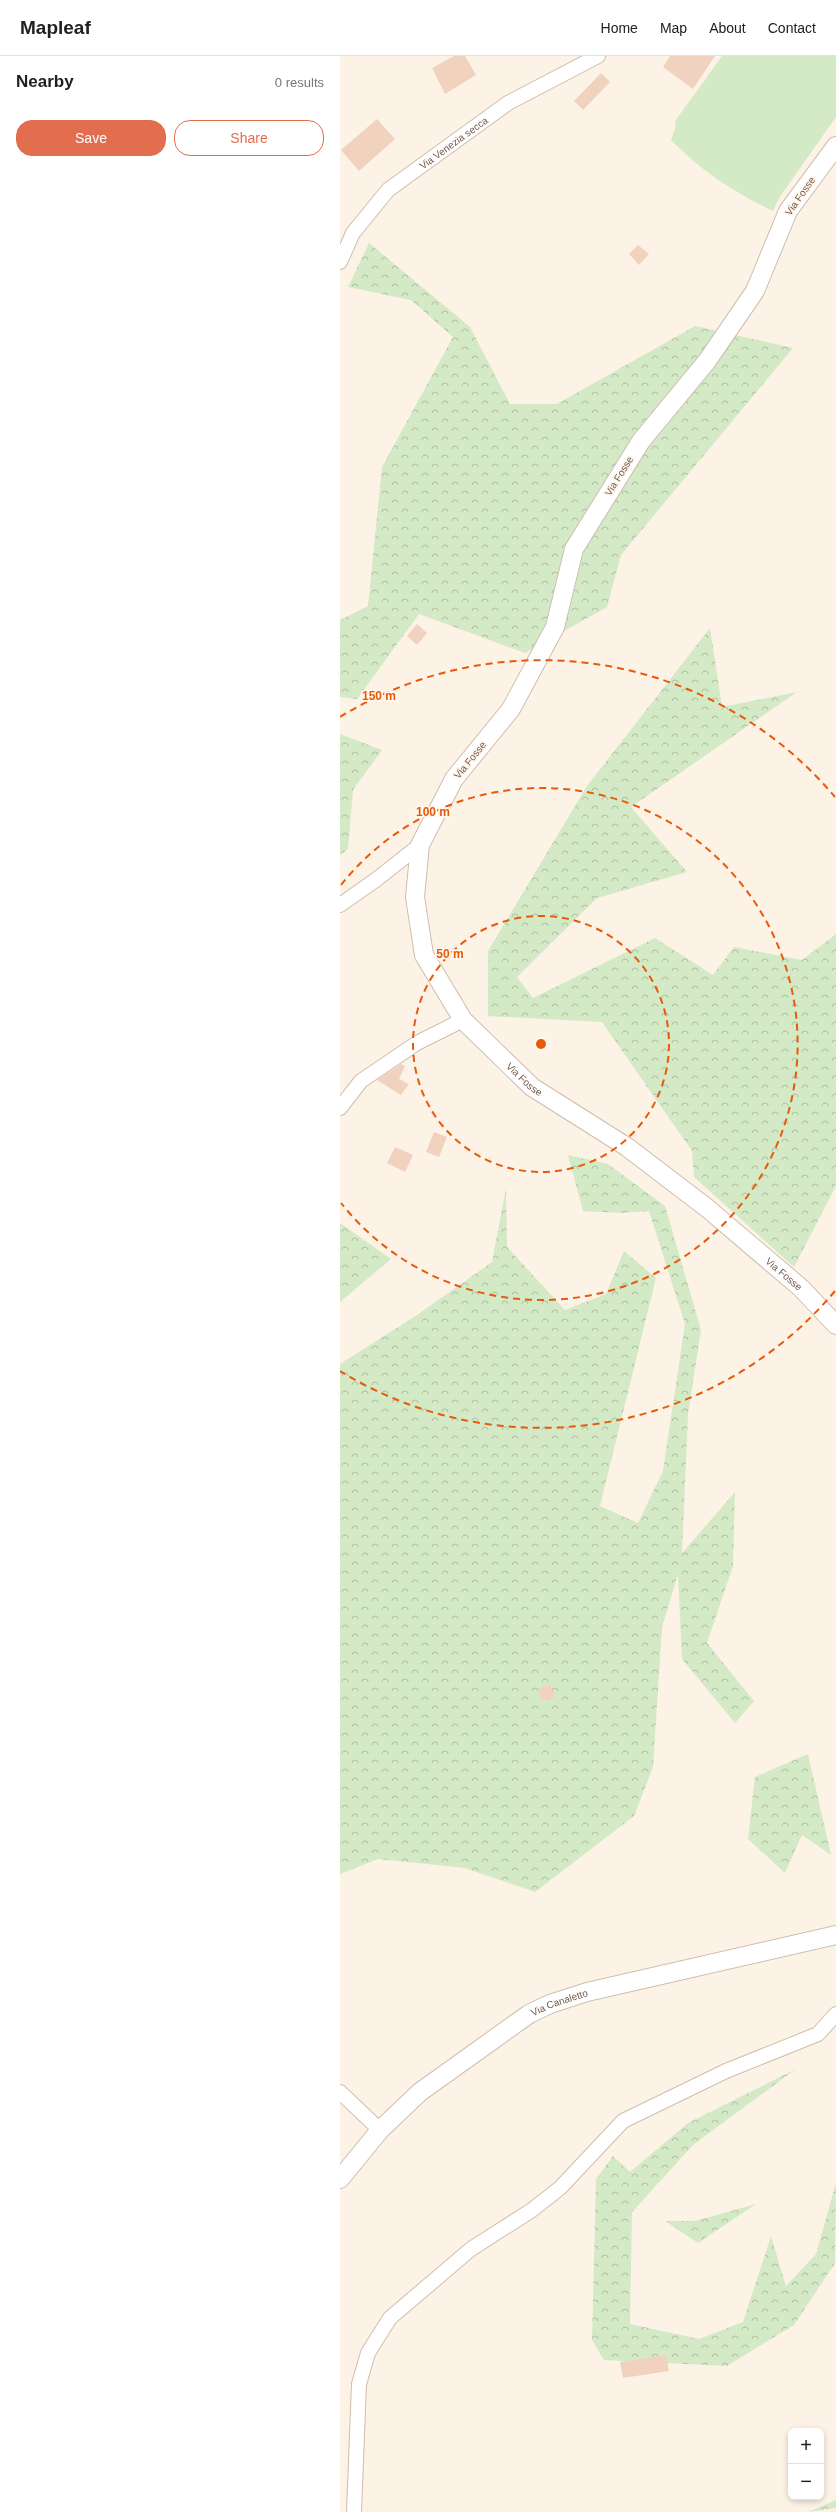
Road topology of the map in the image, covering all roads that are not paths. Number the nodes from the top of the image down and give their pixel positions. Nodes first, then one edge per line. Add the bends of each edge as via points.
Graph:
1 (598, 56) edge
2 (836, 146) edge
3 (340, 262) edge
4 (420, 845) junction
5 (340, 905) edge
6 (464, 1020) junction
7 (340, 1108) edge
8 (836, 1325) edge
9 (836, 1936) edge
10 (836, 2014) edge
11 (340, 2092) edge
12 (380, 2130) junction
13 (340, 2179) edge
14 (354, 2512) edge

1 - 3 street, Via Venezia secca via 508,103 388,190 353,233
2 - 4 street, Via Fosse via 788,211 755,291 707,361 641,441 574,549 555,627 511,708 454,779
4 - 5 street
4 - 6 street, Via Fosse via 415,897 424,956
6 - 7 street via 417,1043 361,1081
6 - 8 street, Via Fosse via 532,1086 627,1147 707,1208 801,1288
9 - 12 street, Via Canaletto via 587,1992 550,2004 529,2014 479,2048 420,2092
10 - 14 street via 818,2034 726,2072 623,2121 560,2188 532,2210 471,2249 390,2318 368,2353 359,2384
11 - 12 street
12 - 13 street, Via Canaletto

